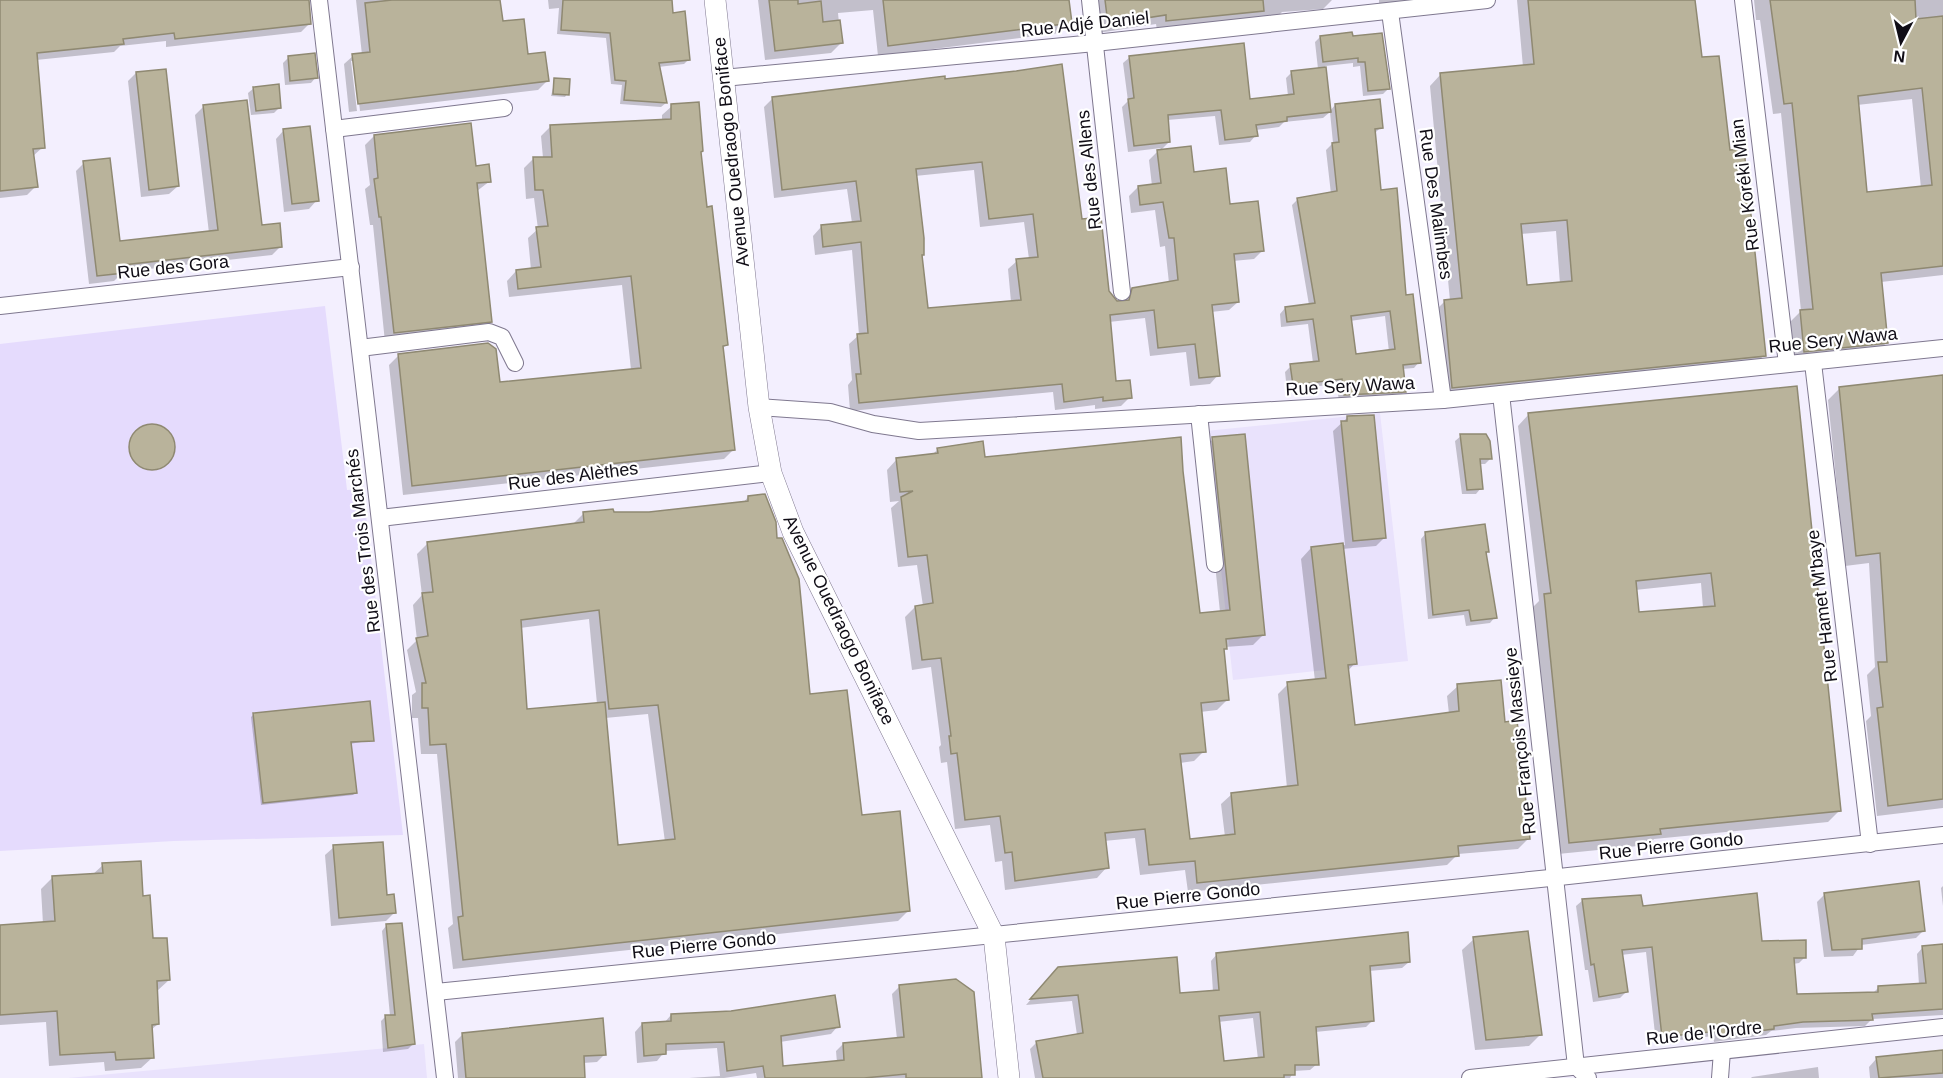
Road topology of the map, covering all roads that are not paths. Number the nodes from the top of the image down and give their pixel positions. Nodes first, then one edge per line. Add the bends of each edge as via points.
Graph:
1 (319, 0) edge
2 (715, 0) edge
3 (1090, 0) edge
4 (1487, 0) edge
5 (1743, 0) edge
6 (1390, 12) junction
7 (1095, 43) junction
8 (723, 78) junction
9 (504, 108) dead end
10 (334, 129) junction
11 (351, 267) junction
12 (1122, 292) dead end
13 (0, 306) edge
14 (360, 348) junction
15 (1943, 348) edge
16 (515, 363) dead end
17 (1813, 363) junction
18 (1787, 364) junction
19 (1501, 394) junction
20 (1443, 400) junction
21 (759, 407) junction
22 (1199, 414) junction
23 (771, 472) junction
24 (380, 518) junction
25 (1215, 564) dead end
26 (1943, 835) edge
27 (1870, 844) junction
28 (1556, 878) junction
29 (994, 936) junction
30 (436, 992) junction
31 (1943, 1027) edge
32 (1722, 1051) junction
33 (1582, 1072) edge
34 (446, 1078) edge
35 (1009, 1078) edge
36 (1470, 1078) edge
37 (1719, 1078) edge

1 - 10 street, Rue des Trois Marchés
2 - 8 street, Avenue Ouedraogo Boniface
3 - 7 street, Rue des Allens
4 - 6 street, Rue Adjé Daniel
5 - 18 street, Rue Koréki Mian
6 - 7 street, Rue Adjé Daniel
6 - 20 street, Rue Des Malimbes
7 - 8 street, Rue Adjé Daniel
7 - 12 street, Rue des Allens
8 - 21 street, Avenue Ouedraogo Boniface
9 - 10 street
10 - 11 street, Rue des Trois Marchés
11 - 13 street, Rue des Gora
11 - 14 street, Rue des Trois Marchés
14 - 16 street via 489,332 502,337
14 - 24 street, Rue des Trois Marchés
15 - 17 street, Rue Sery Wawa
17 - 18 street, Rue Sery Wawa
17 - 27 street, Rue Hamet M'baye
18 - 19 street, Rue Sery Wawa
19 - 20 street, Rue Sery Wawa
19 - 28 street, Rue François Massieye
20 - 22 street, Rue Sery Wawa
21 - 22 street, Rue Sery Wawa via 830,412 919,431
21 - 23 street, Avenue Ouedraogo Boniface
22 - 25 street
23 - 24 street, Rue des Alèthes
23 - 29 street, Avenue Ouedraogo Boniface via 793,531
24 - 30 street, Rue des Trois Marchés
26 - 27 street, Rue Pierre Gondo
27 - 28 street, Rue Pierre Gondo
28 - 29 street, Rue Pierre Gondo
28 - 33 street, Rue François Massieye
29 - 30 street, Rue Pierre Gondo
29 - 35 street, Avenue Ouedraogo Boniface
30 - 34 street, Rue des Trois Marchés
31 - 32 street, Rue de l'Ordre
32 - 33 street, Rue de l'Ordre
32 - 37 street
33 - 36 street, Rue de l'Ordre

